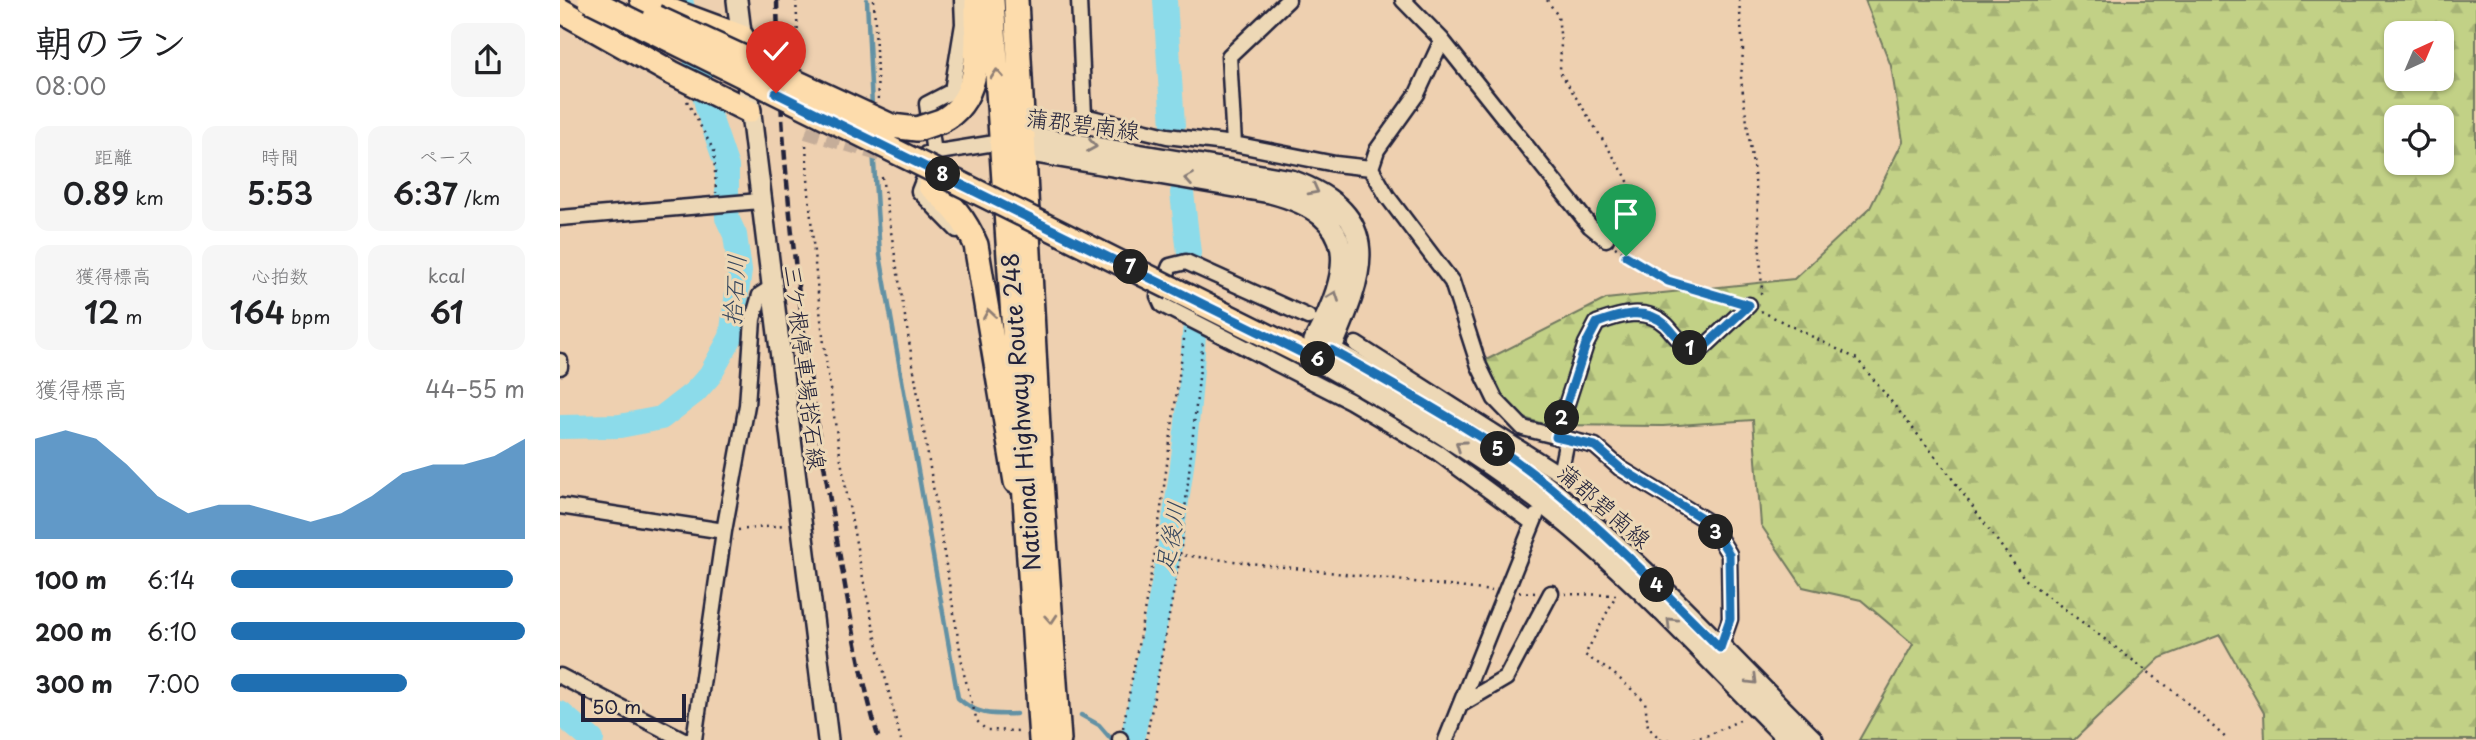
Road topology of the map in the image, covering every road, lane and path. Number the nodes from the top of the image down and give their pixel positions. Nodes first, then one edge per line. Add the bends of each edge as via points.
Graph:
1 (576, 0) edge
2 (590, 0) edge
3 (606, 0) edge
4 (621, 0) edge
5 (737, 0) edge
6 (796, 0) edge
7 (874, 0) edge
8 (962, 0) edge
9 (977, 0) edge
10 (992, 0) edge
11 (1016, 0) edge
12 (1079, 0) edge
13 (1288, 0) edge
14 (1403, 0) edge
15 (1547, 0) edge
16 (1739, 0) edge
17 (657, 7) edge
18 (560, 10) edge
19 (742, 37) junction
20 (1442, 40) junction
21 (799, 55) dead end
22 (676, 75) junction
23 (878, 99) dead end
24 (749, 111) junction
25 (1001, 142) junction
26 (1024, 143) junction
27 (1234, 144) junction
28 (806, 145) dead end
29 (934, 153) junction
30 (881, 155) tunnel mouth
31 (1371, 168) junction
32 (882, 177) dead end
33 (752, 201) junction
34 (716, 207) junction
35 (560, 218) edge
36 (957, 230) dead end
37 (1606, 239) junction
38 (1173, 284) junction
39 (771, 288) junction
40 (1749, 305) junction
41 (1186, 317) junction
42 (1308, 317) dead end
43 (1204, 327) junction
44 (1356, 344) dead end
45 (1320, 351) junction
46 (560, 361) edge
47 (560, 368) edge
48 (1562, 439) junction
49 (560, 506) edge
50 (801, 524) junction
51 (724, 531) junction
52 (1030, 550) junction
53 (1155, 552) junction
54 (1180, 557) junction
55 (1503, 592) junction
56 (1552, 593) junction
57 (1720, 648) junction
58 (560, 676) edge
59 (1460, 705) junction
60 (1760, 711) junction
61 (684, 740) edge
62 (694, 740) edge
63 (828, 740) edge
64 (901, 740) edge
65 (1022, 740) edge
66 (1041, 740) edge
67 (1059, 740) edge
68 (1120, 740) edge
69 (1146, 740) edge
70 (1446, 740) edge
71 (1671, 740) edge
72 (1686, 740) edge
73 (1789, 740) edge
74 (1813, 740) edge
75 (2228, 740) edge

52 -> 1 main road via 976,245 954,206 930,186 654,45
2 - 38 main road, bridge
3 - 38 main road
4 - 9 main road, bridge via 891,126 917,129 941,121 963,105 971,88
5 - 19 main road, 三ケ根停車場拾石線
6 - 21 path
7 - 23 path
8 - 29 street via 963,23 952,91 927,104
25 -> 10 main road, National Highway Route 248
11 - 26 main road, National Highway Route 248
12 - 27 street via 1084,116 1167,136
13 - 27 street via 1229,56
14 - 20 street
15 - 37 path via 1558,16 1560,72 1634,194 1632,213
16 - 40 path via 1741,79 1757,195 1762,292
17 - 19 main road
17 - 22 street
18 - 22 main road
19 - 24 main road, 三ケ根停車場拾石線
20 - 31 street via 1417,94 1377,150
20 - 37 street via 1590,226
22 - 24 main road
22 - 34 path via 714,151
24 - 33 main road, 三ケ根停車場拾石線
25 - 26 main road, 蒲郡碧南線
25 - 29 street
25 - 52 main road, National Highway Route 248
26 - 45 main road, 蒲郡碧南線 via 1291,180 1317,190 1351,222 1361,253 1355,293
26 -> 67 main road, National Highway Route 248
27 - 31 street
28 - 64 path via 838,453
29 - 30 street
29 - 36 street via 919,191
31 - 48 street via 1452,282 1479,366 1495,399 1522,428
32 - 65 path via 964,674 977,721 986,730 1022,731
33 - 34 street
33 - 39 main road, 三ケ根停車場拾石線
34 - 35 street
37 - 40 path via 1668,281
38 - 45 main road
39 - 50 main road, 三ケ根停車場拾石線
39 - 51 street via 760,295 753,320 747,405
40 - 48 street via 1700,351 1677,341 1665,324 1645,313 1597,323 1586,344
40 - 75 path via 1857,359 2025,579 2176,694
41 - 42 street via 1162,305 1157,296 1171,266 1186,262
41 - 43 street
41 - 53 path
43 - 54 path
43 - 55 street via 1350,401 1534,519
44 - 48 street via 1560,474
45 - 57 main road, 蒲郡碧南線 via 1494,446 1641,569
60 -> 45 main road, 蒲郡碧南線 via 1553,512
46 - 47 street
48 - 57 street via 1595,446 1620,468 1710,523 1729,554 1730,619
49 - 51 street
50 - 51 path
50 - 63 main road, 三ケ根停車場拾石線
51 - 62 street
52 - 66 main road, National Highway Route 248
53 - 54 path
53 - 68 path
54 - 55 path
54 - 69 path
55 - 56 path
55 - 59 street
56 - 59 street via 1506,678
56 - 71 path via 1616,595 1585,655 1641,697 1648,727 1660,738
57 -> 74 main road, 蒲郡碧南線
58 - 61 street
59 - 70 street
60 - 72 path via 1709,735
60 - 73 main road, 蒲郡碧南線

